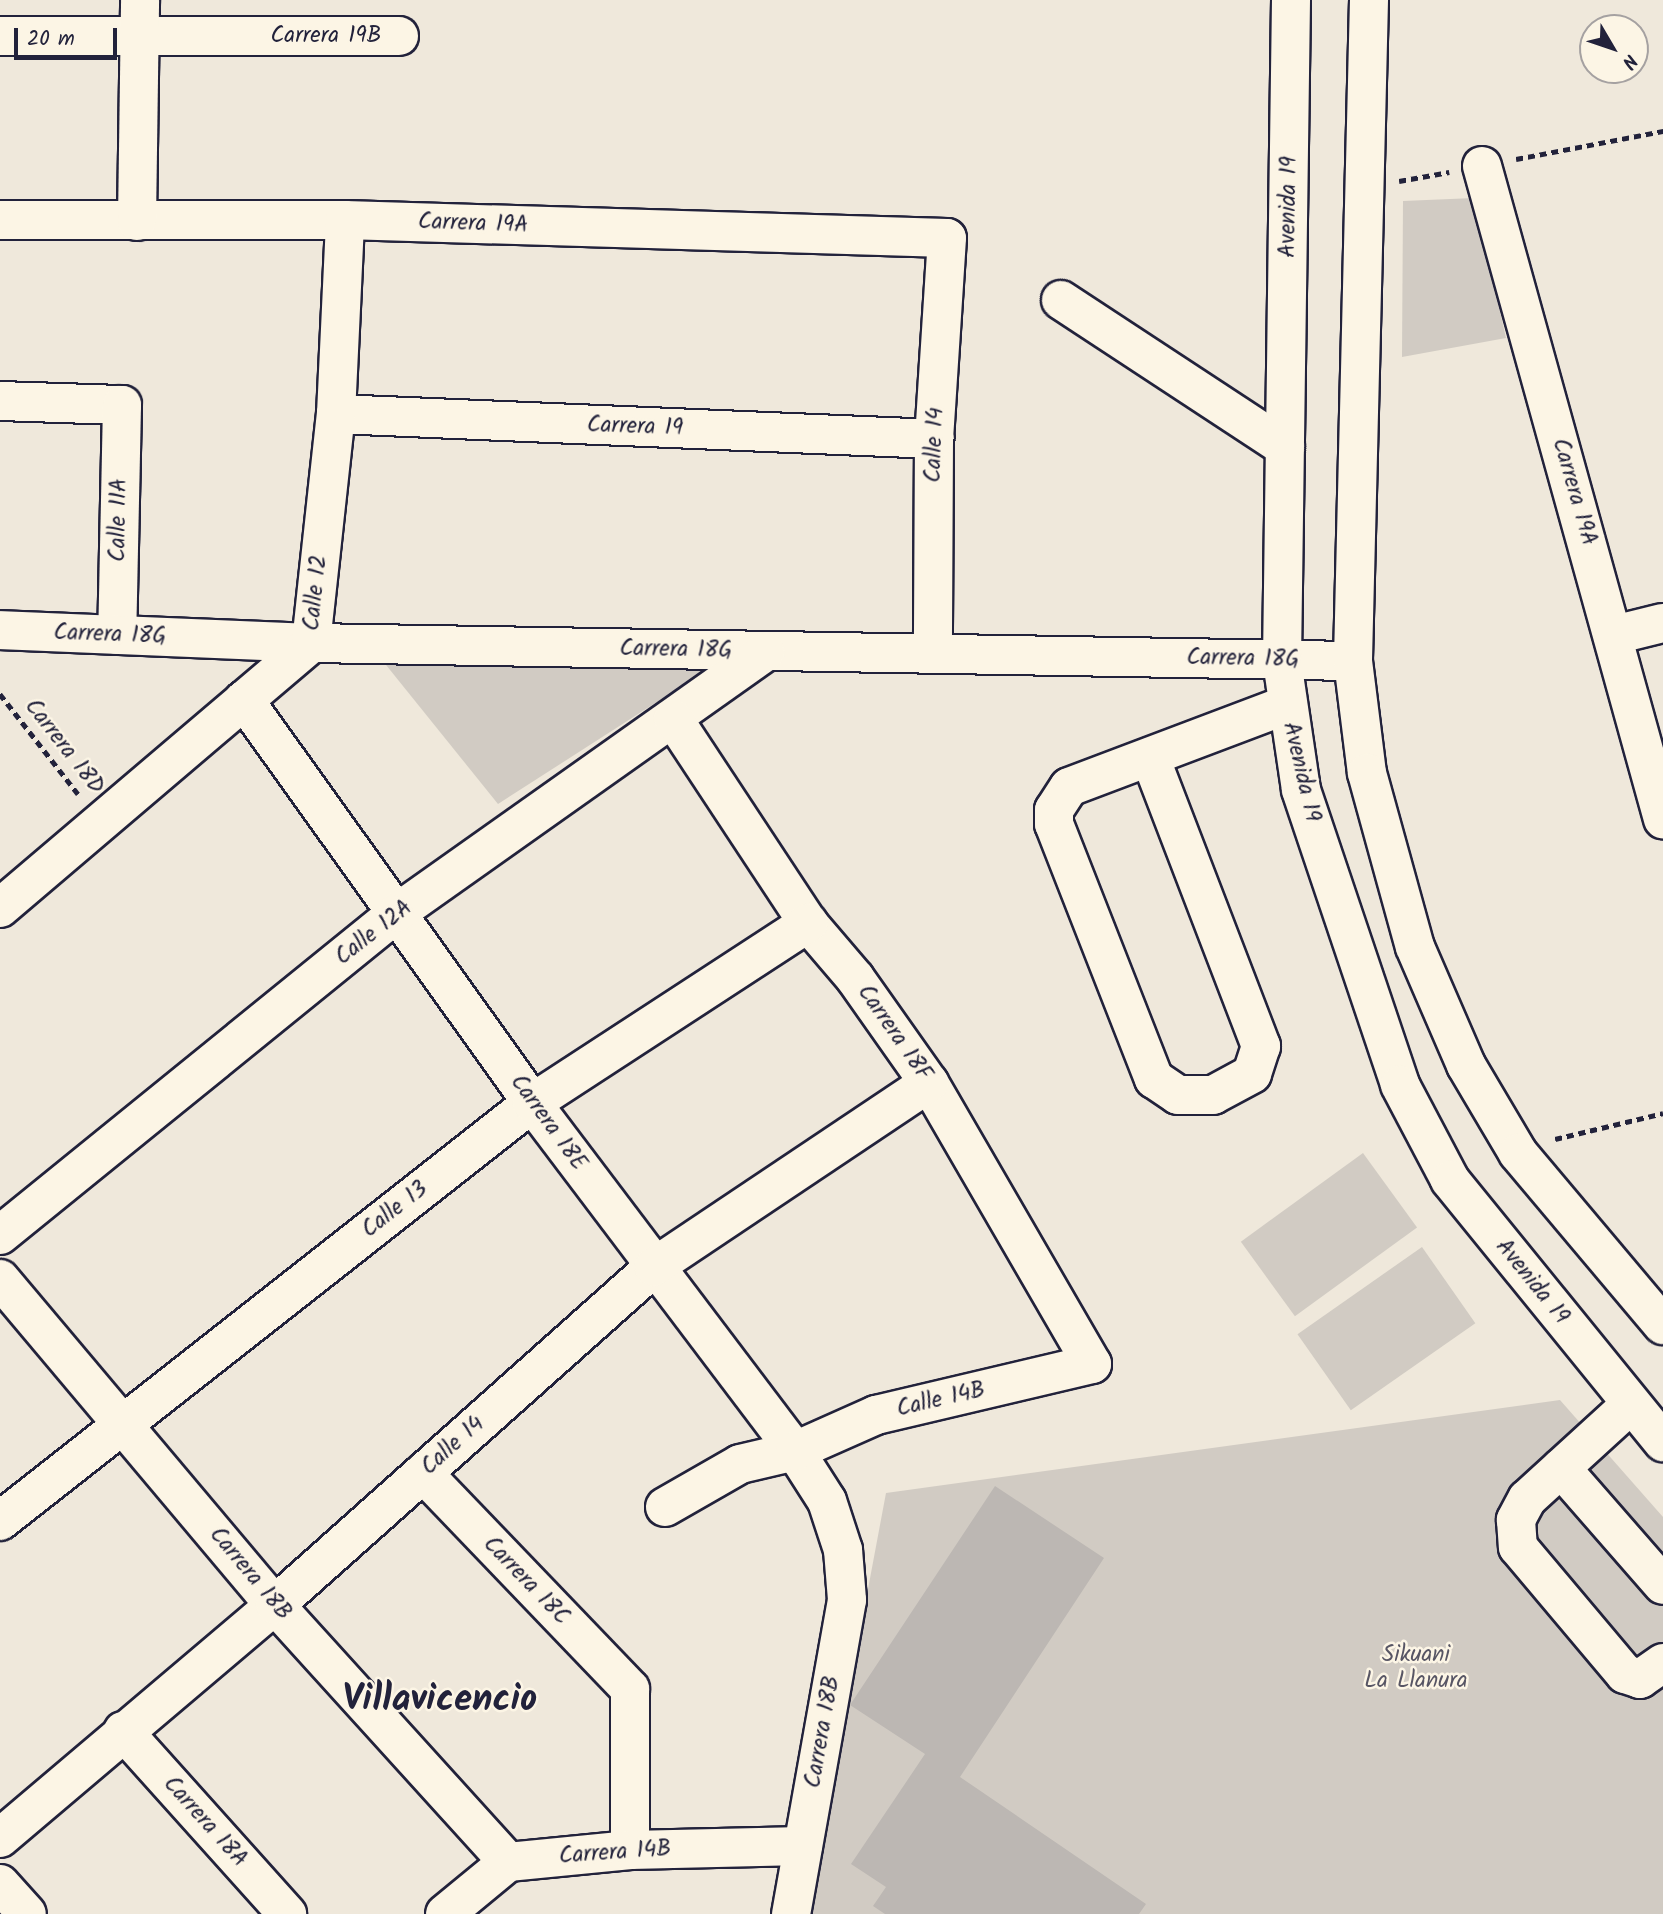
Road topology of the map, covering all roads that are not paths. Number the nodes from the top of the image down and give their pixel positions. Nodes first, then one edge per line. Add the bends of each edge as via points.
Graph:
1 (1291, 0) edge
2 (1369, 0) edge
3 (140, 19) edge
4 (0, 36) edge
5 (399, 36) dead end
6 (1482, 166) road end
7 (0, 220) edge
8 (345, 220) junction
9 (137, 221) junction
10 (947, 238) joint
11 (1061, 300) dead end
12 (0, 401) edge
13 (336, 414) junction
14 (934, 439) junction
15 (1285, 447) junction
16 (1663, 623) edge
17 (0, 630) edge
18 (117, 635) junction
19 (1614, 635) junction
20 (310, 643) junction
21 (765, 652) junction
22 (933, 652) junction
23 (1282, 661) junction
24 (1353, 661) junction
25 (244, 700) junction
26 (1286, 705) junction
27 (673, 718) junction
28 (1150, 757) junction
29 (1663, 819) edge
30 (0, 908) edge
31 (398, 912) junction
32 (808, 923) junction
33 (929, 1083) junction
34 (532, 1103) junction
35 (0, 1236) edge
36 (654, 1267) junction
37 (0, 1279) edge
38 (1663, 1325) edge
39 (1092, 1363) joint
40 (1630, 1405) junction
41 (123, 1423) junction
42 (1663, 1442) edge
43 (795, 1451) junction
44 (1561, 1468) junction
45 (423, 1473) junction
46 (665, 1507) dead end
47 (0, 1521) edge
48 (843, 1550) joint
49 (1663, 1586) edge
50 (275, 1605) junction
51 (1663, 1663) edge
52 (123, 1731) junction
53 (0, 1838) edge
54 (803, 1846) junction
55 (630, 1850) junction
56 (508, 1862) junction
57 (0, 1884) edge
58 (27, 1914) edge
59 (287, 1914) edge
60 (446, 1914) edge
61 (791, 1914) edge

1 - 15 street, Avenida 19
2 - 24 street
3 - 4 street, Carrera 19B
3 - 5 street, Carrera 19B
3 - 9 street
6 - 19 street, Carrera 19A
7 - 9 street, Carrera 19A
8 - 9 street, Carrera 19A
8 - 10 street, Carrera 19A
8 - 13 street, Calle 12
10 - 14 street, Calle 14
11 - 15 street
12 - 18 street, Calle 11A via 122,405
13 - 14 street, Carrera 19
13 - 20 street, Calle 12
14 - 22 street, Calle 14
15 - 23 street, Avenida 19
16 - 19 street
17 - 18 street, Carrera 18G
18 - 20 street, Carrera 18G
19 - 29 street, Carrera 19A
20 - 21 street, Carrera 18G
20 - 25 street, Calle 12
21 - 22 street, Carrera 18G
21 - 27 street, Calle 12A
22 - 23 street, Carrera 18G
23 - 24 street, Carrera 18G
23 - 26 street, Avenida 19
24 - 38 street via 1367,773 1379,825 1415,947 1466,1065 1518,1153
25 - 30 street, Calle 12
25 - 31 street, Carrera 18E
26 - 28 street
26 - 40 street, Avenida 19 via 1301,790 1400,1085 1450,1180
27 - 31 street, Calle 12A
27 - 32 street, Carrera 18F
28 - 28 street via 1069,787 1054,810 1054,824 1154,1079 1178,1095 1213,1095 1252,1074 1261,1046
31 - 34 street, Carrera 18E
31 - 35 street, Calle 12A
32 - 33 street, Carrera 18F via 855,978
32 - 34 street, Calle 13
33 - 36 street, Calle 14
33 - 39 street, Carrera 18F
34 - 36 street, Carrera 18E
34 - 41 street, Calle 13
36 - 43 street, Carrera 18E
36 - 45 street, Calle 14
37 - 41 street, Carrera 18B
39 - 43 street, Calle 14B via 876,1415
40 - 42 street, Avenida 19
40 - 44 street
41 - 47 street, Calle 13
41 - 50 street, Carrera 18B
43 - 46 street, Calle 14B via 740,1464
43 - 48 street, Carrera 18E via 827,1501
44 - 49 street
44 - 51 street via 1527,1499 1516,1520 1518,1547 1625,1674 1640,1679
45 - 50 street, Calle 14
45 - 55 street, Carrera 18C via 630,1689
48 - 54 street, Carrera 18B via 843,1625
50 - 52 street, Calle 14
50 - 56 street, Carrera 18B
52 - 53 street, Calle 14
52 - 59 street, Carrera 18A
54 - 55 street, Carrera 14B
54 - 61 street, Carrera 18B
55 - 56 street, Carrera 14B
56 - 60 street
57 - 58 street

